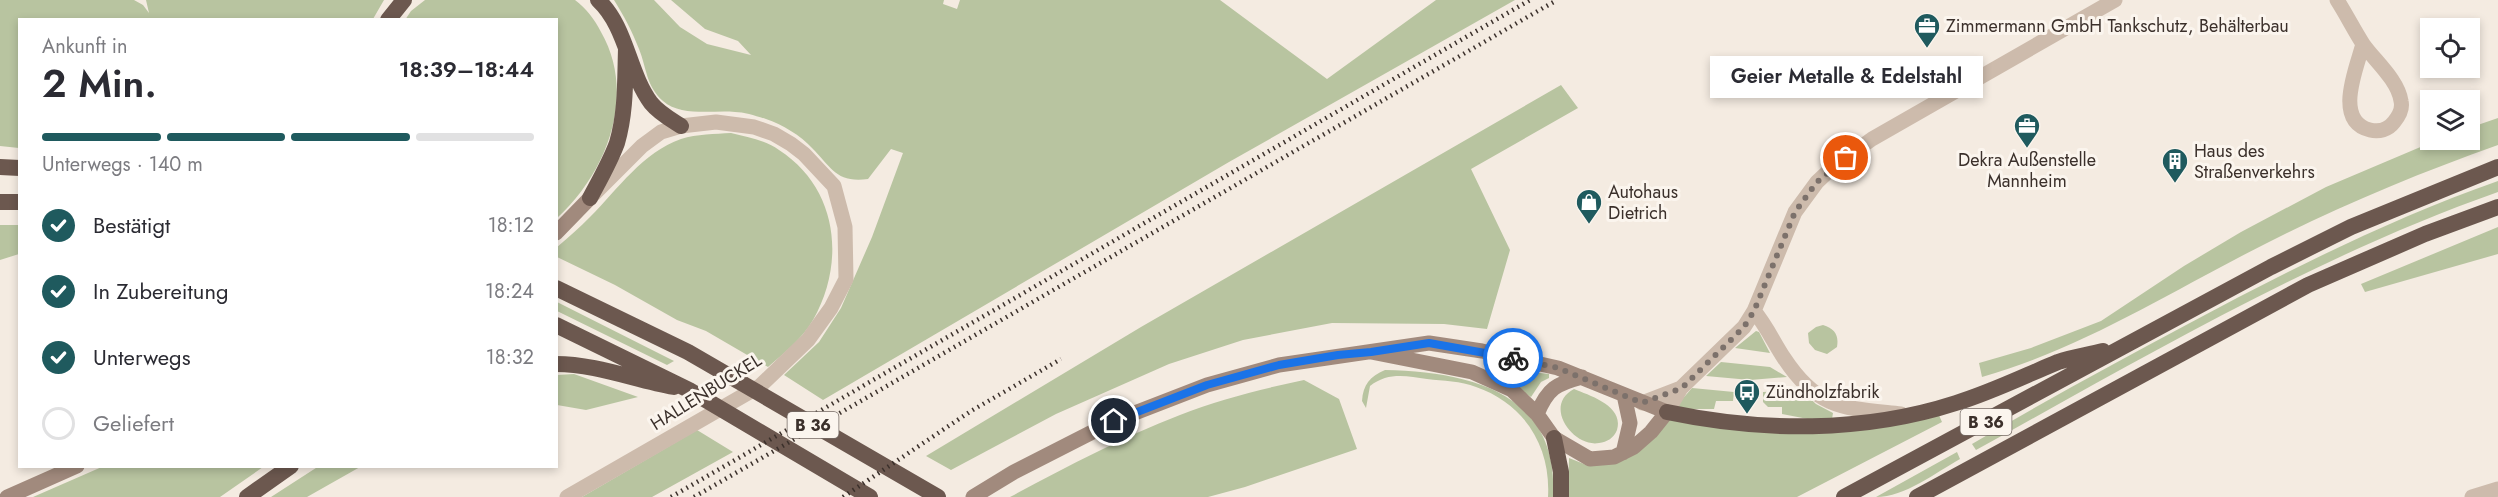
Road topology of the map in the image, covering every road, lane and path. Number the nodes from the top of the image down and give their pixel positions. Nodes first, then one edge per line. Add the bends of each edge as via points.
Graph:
1 (404, 0) edge
2 (597, 0) edge
3 (2115, 0) edge
4 (2337, 0) edge
5 (390, 18) edge
6 (2363, 44) junction
7 (626, 49) junction
8 (681, 126) junction
9 (0, 167) edge
10 (2498, 167) edge
11 (18, 168) edge
12 (590, 198) junction
13 (0, 202) edge
14 (18, 202) edge
15 (2498, 207) edge
16 (558, 231) edge
17 (558, 289) edge
18 (1754, 311) junction
19 (558, 326) edge
20 (2127, 345) junction
21 (1371, 352) junction
22 (558, 364) edge
23 (1582, 377) junction
24 (1682, 388) junction
25 (689, 390) junction
26 (1624, 395) junction
27 (1642, 403) junction
28 (1667, 412) junction
29 (1537, 414) junction
30 (1907, 415) junction
31 (1554, 438) junction
32 (1623, 453) junction
33 (72, 468) edge
34 (288, 468) edge
35 (1962, 474) junction
36 (2498, 489) edge
37 (7, 497) edge
38 (247, 497) edge
39 (567, 497) edge
40 (870, 497) edge
41 (938, 497) edge
42 (973, 497) edge
43 (1561, 497) edge
44 (1844, 497) edge
45 (1917, 497) edge
46 (1933, 497) edge
47 (2472, 497) edge

1 - 5 highway
2 - 7 highway via 616,24
3 - 18 street via 1872,139 1833,167 1795,212
4 - 6 street
6 - 6 street via 2350,110 2361,126 2390,128 2402,104 2399,92
7 - 8 highway via 651,102
7 - 12 highway via 625,96 616,146
8 - 12 street via 661,132 642,146
8 - 39 street, HALLENBUCKEL via 735,123 774,134 804,154 834,186 845,228 846,279 808,340 760,386
9 - 11 highway
10 - 20 highway, B 36 via 2351,227
12 - 16 main road
13 - 14 highway
15 - 35 highway, B 36 via 2308,285
17 - 41 highway, B 36 via 688,352
18 - 24 street via 1744,327
18 - 30 street via 1786,361 1816,395 1846,409
19 - 25 highway, B 36
20 - 30 highway via 2059,362 1954,404
20 - 44 highway, B 36
21 - 23 main road via 1429,343 1536,363
21 - 29 main road via 1472,372 1512,390
21 - 42 main road via 1279,365 1207,385 1114,421
22 - 25 highway via 589,367
23 - 26 main road
23 - 29 main road via 1554,387
24 - 27 street
24 - 28 street
25 - 40 highway, B 36
26 - 27 main road
26 - 32 main road via 1630,423
27 - 28 main road
28 - 30 highway via 1723,422 1797,427
28 - 32 main road via 1642,441
29 - 31 main road
31 - 32 main road via 1590,459
31 - 43 highway via 1562,472
33 - 37 main road
34 - 38 highway
35 - 45 highway, B 36
35 - 46 highway
36 - 47 street

